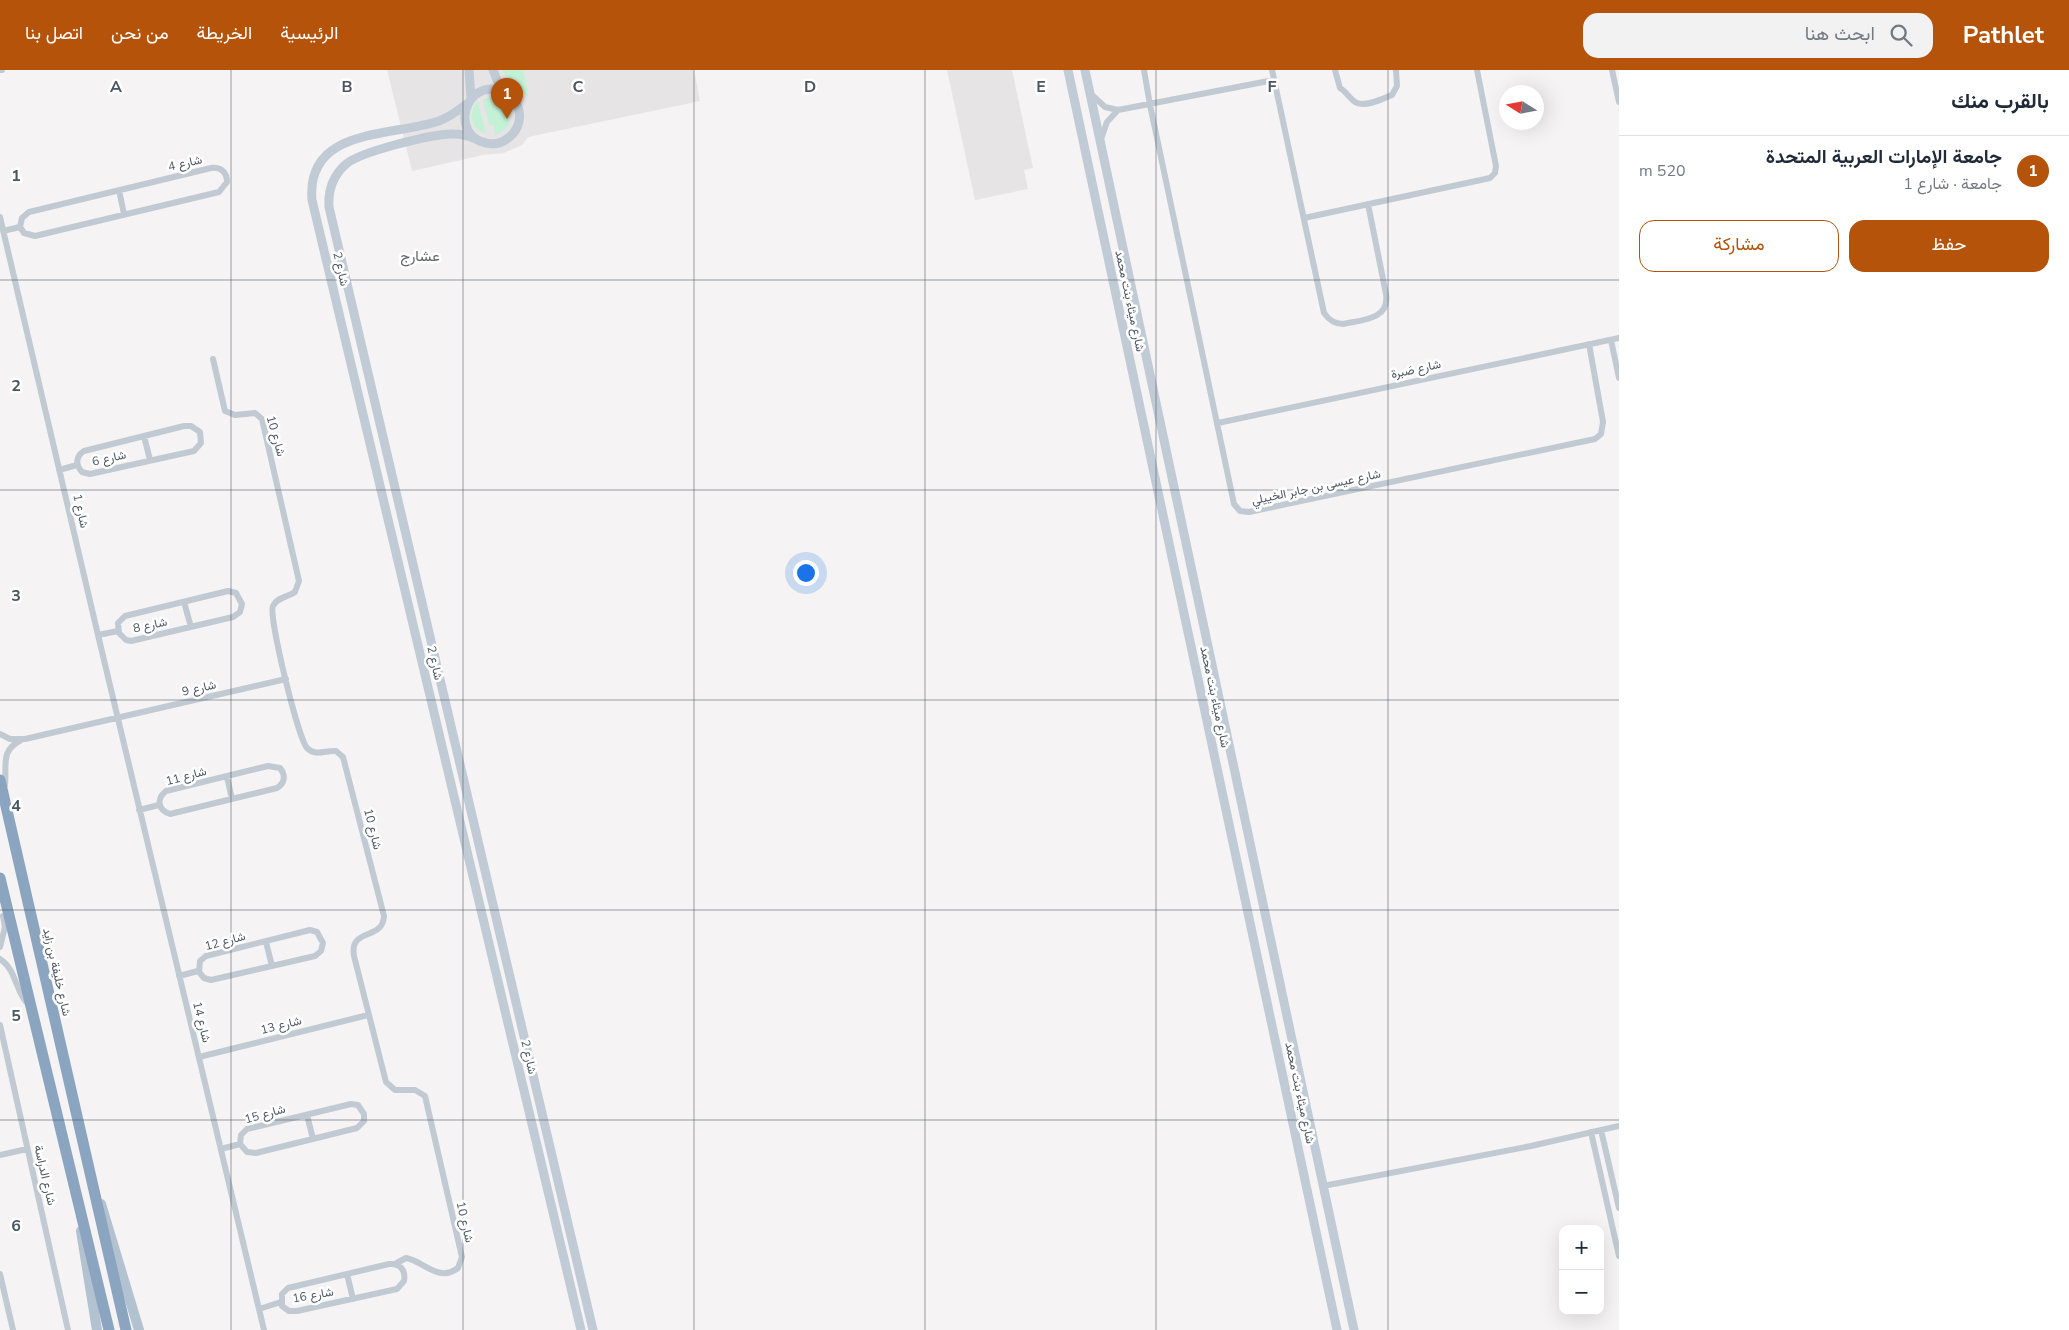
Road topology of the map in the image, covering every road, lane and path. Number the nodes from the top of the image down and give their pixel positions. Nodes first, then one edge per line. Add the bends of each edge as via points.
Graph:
1 (469, 70) edge
2 (494, 70) edge
3 (1068, 70) edge
4 (1085, 70) edge
5 (1144, 70) edge
6 (1272, 70) edge
7 (1335, 70) edge
8 (1396, 70) edge
9 (1477, 70) edge
10 (1612, 70) edge
11 (1274, 80) junction
12 (503, 91) junction
13 (1090, 92) junction
14 (470, 100) junction
15 (1619, 102) edge
16 (1150, 105) junction
17 (1118, 110) junction
18 (476, 139) junction
19 (1101, 146) junction
20 (119, 190) junction
21 (1368, 204) junction
22 (124, 214) junction
23 (0, 218) edge
24 (1304, 218) junction
25 (20, 227) junction
26 (3, 231) junction
27 (1619, 338) edge
28 (1611, 340) junction
29 (1589, 344) junction
30 (213, 358) dead end
31 (1619, 378) edge
32 (1218, 424) junction
33 (144, 436) junction
34 (150, 460) junction
35 (77, 465) junction
36 (59, 470) junction
37 (184, 602) junction
38 (191, 627) junction
39 (118, 631) junction
40 (98, 635) junction
41 (286, 680) junction
42 (117, 718) junction
43 (0, 734) edge
44 (25, 739) junction
45 (227, 777) junction
46 (0, 780) edge
47 (3, 793) junction
48 (232, 799) junction
49 (159, 805) junction
50 (139, 810) junction
51 (0, 878) edge
52 (4, 896) junction
53 (266, 942) junction
54 (0, 947) edge
55 (0, 959) edge
56 (272, 966) junction
57 (198, 971) junction
58 (179, 976) junction
59 (30, 1005) junction
60 (368, 1015) junction
61 (0, 1025) edge
62 (199, 1057) junction
63 (306, 1115) junction
64 (1619, 1126) edge
65 (1602, 1130) junction
66 (1591, 1132) junction
67 (313, 1139) junction
68 (240, 1144) junction
69 (27, 1149) junction
70 (221, 1149) junction
71 (0, 1155) edge
72 (88, 1169) junction
73 (1323, 1186) junction
74 (79, 1208) junction
75 (1619, 1208) edge
76 (1619, 1256) edge
77 (396, 1264) junction
78 (0, 1274) edge
79 (346, 1274) junction
80 (353, 1299) junction
81 (281, 1302) junction
82 (259, 1309) junction
83 (13, 1330) edge
84 (68, 1330) edge
85 (97, 1330) edge
86 (109, 1330) edge
87 (126, 1330) edge
88 (138, 1330) edge
89 (264, 1330) edge
90 (581, 1330) edge
91 (593, 1330) edge
92 (1337, 1330) edge
93 (1354, 1330) edge

1 - 14 street
2 - 12 street
3 - 92 street, شارع ميثاء بنت محمد
4 - 13 street, شارع ميثاء بنت محمد
5 - 16 street, شارع عيسى بن جابر الخييلي
6 - 11 street
7 - 8 street via 1340,88 1362,104 1392,95 1397,86
9 - 21 street via 1496,166 1493,176
10 - 15 street
11 - 16 street
11 - 24 street
12 - 14 street via 488,89
12 - 18 street via 518,106 520,115 516,130 496,144
13 - 17 street via 1105,107
13 - 19 street, شارع ميثاء بنت محمد
14 - 18 street via 464,114 466,125
14 - 90 street, شارع 2 via 438,121 351,140 330,150 313,175 311,189
16 - 17 street
16 - 32 street, شارع عيسى بن جابر الخييلي
17 - 19 street via 1103,130
18 - 91 street, شارع 2 via 446,134 352,159 334,180 328,207
19 - 73 street, شارع ميثاء بنت محمد
20 - 22 street
20 - 22 street, شارع 4 via 215,167 223,170 227,178 226,186 219,192
20 - 25 street, شارع 4 via 29,212 22,218
21 - 24 street
21 - 24 street via 1386,306 1378,316 1342,324 1331,322 1324,313
22 - 25 street, شارع 4 via 35,236 24,233
23 - 26 street, شارع 1
25 - 26 street
26 - 36 street, شارع 1
27 - 28 street, شارع صَبرة
28 - 29 street, شارع صَبرة
28 - 31 street
29 - 32 street, شارع صَبرة
29 - 32 street, شارع عيسى بن جابر الخييلي via 1603,429 1595,439 1579,443 1244,512 1234,504
30 - 41 street, شارع 10 via 225,410 235,415 255,413 262,418 299,577 295,592 276,602 271,610
33 - 34 street
33 - 34 street, شارع 6 via 188,425 195,427 201,436 201,443 194,451
33 - 35 street, شارع 6 via 84,451 78,457
34 - 35 street, شارع 6 via 90,474 82,472
35 - 36 street, شارع 6
36 - 40 street, شارع 1
37 - 38 street
37 - 38 street, شارع 8 via 228,591 236,593 241,600 240,612 234,617
37 - 39 street, شارع 8 via 125,616 118,623
38 - 39 street, شارع 8 via 131,641
39 - 40 street, شارع 8
40 - 42 street, شارع 1
41 - 42 street, شارع 9
41 - 60 street, شارع 10 via 307,748 314,752 336,751 343,757 384,916 380,928 362,936 354,946
42 - 44 street
42 - 50 street, شارع 14
43 - 44 street via 10,739
44 - 47 street via 13,745 5,756
45 - 48 street
45 - 48 street, شارع 11 via 272,766 280,768 284,775 283,783 277,788
45 - 49 street, شارع 11 via 166,791 159,799
46 - 47 highway, شارع خليفة بن زايد
47 - 72 highway, شارع خليفة بن زايد
48 - 49 street, شارع 11 via 170,814
49 - 50 street, شارع 11
50 - 58 street, شارع 14
51 - 52 highway
52 - 54 street via 1,904 5,927
52 - 59 highway
53 - 56 street
53 - 56 street, شارع 12 via 310,930 317,932 322,939 322,951 316,956
53 - 57 street, شارع 12 via 206,956 200,961
55 - 59 street via 11,970 22,996
56 - 57 street, شارع 12 via 211,980
57 - 58 street
58 - 62 street, شارع 14
59 - 74 highway
60 - 62 street, شارع 13
60 - 77 street, شارع 10 via 388,1086 399,1091 419,1091 425,1096 462,1257 458,1268 444,1274 412,1259 406,1258
61 - 69 street, شارع الدراسة
62 - 70 street, شارع 14
63 - 67 street
63 - 67 street, شارع 15 via 351,1104 358,1106 364,1114 364,1121 357,1128
63 - 68 street, شارع 15 via 247,1129
64 - 65 street
65 - 66 street
65 - 75 street
66 - 73 street
66 - 76 street
67 - 68 street, شارع 15 via 252,1153
68 - 70 street
69 - 71 street
69 - 84 street, شارع الدراسة
70 - 82 street, شارع 14
72 - 87 highway, شارع خليفة بن زايد
72 - 88 main road, شارع خليفة بن زايد via 113,1238
73 - 93 street, شارع ميثاء بنت محمد
74 - 85 main road via 84,1261
74 - 86 highway
77 - 79 street, شارع 16
77 - 80 street, شارع 16 via 405,1274 400,1287
78 - 83 street
79 - 80 street, شارع 16
79 - 81 street, شارع 16 via 288,1288 282,1294
80 - 81 street, شارع 16 via 292,1312
81 - 82 street, شارع 16
82 - 89 street, شارع 14

